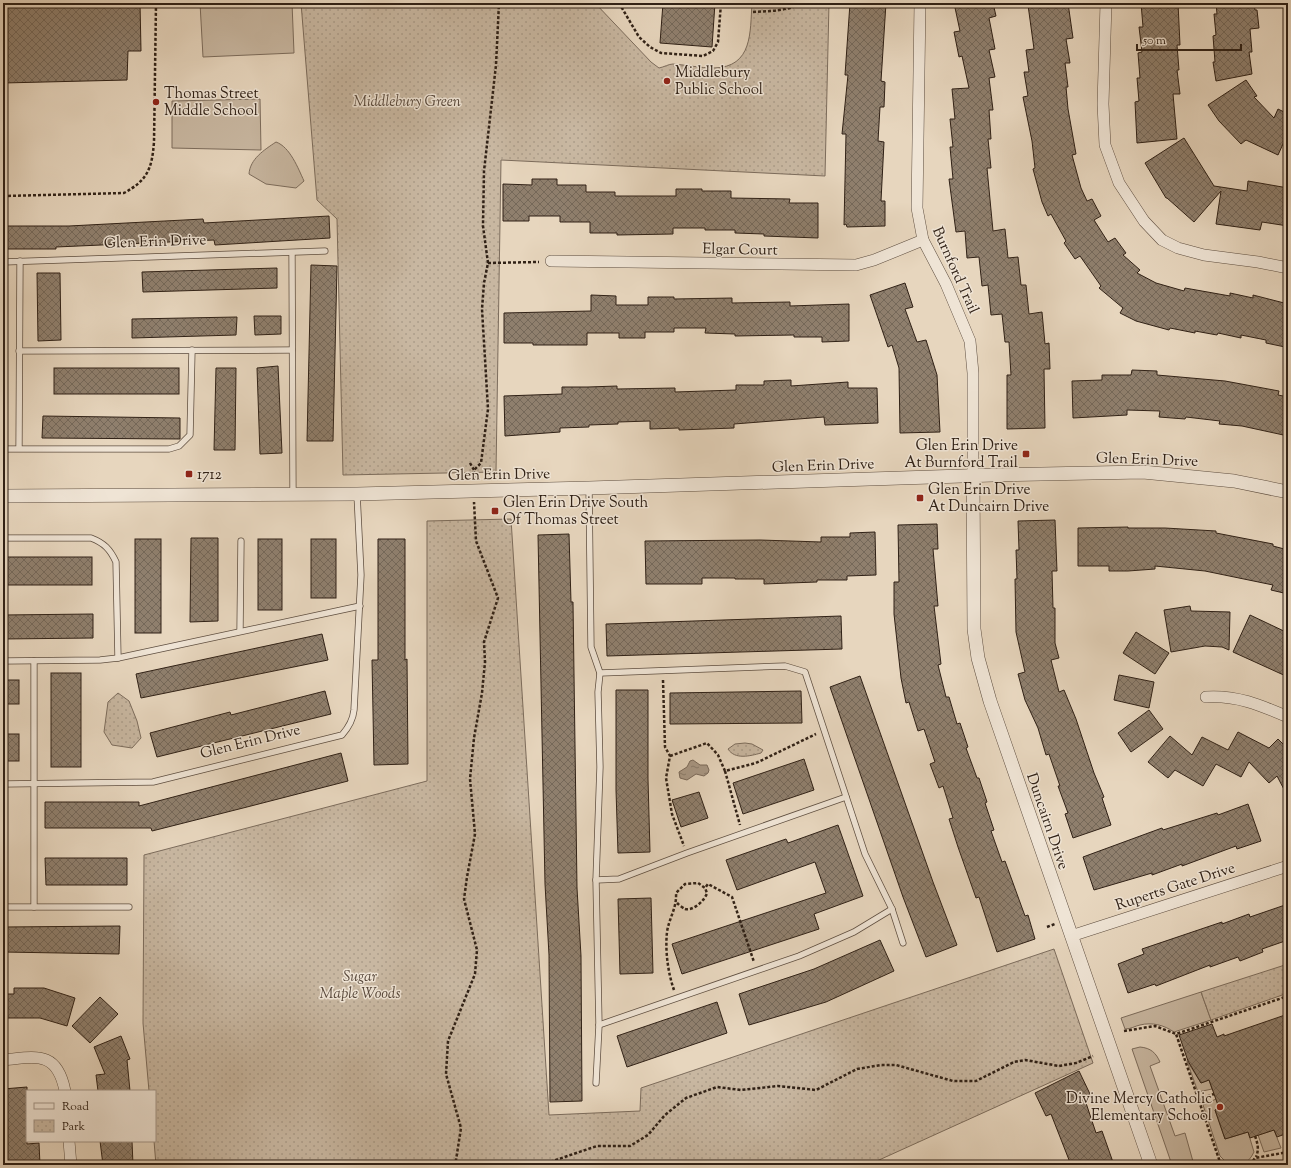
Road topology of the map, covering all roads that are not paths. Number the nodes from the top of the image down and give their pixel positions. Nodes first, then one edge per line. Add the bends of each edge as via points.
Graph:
1 (920, 3) edge
2 (1106, 3) edge
3 (923, 240) junction
4 (325, 251) dead end
5 (292, 252) junction
6 (20, 261) junction
7 (3, 262) edge
8 (551, 262) road end
9 (1288, 268) edge
10 (192, 350) junction
11 (292, 350) junction
12 (19, 351) junction
13 (18, 448) junction
14 (3, 449) edge
15 (973, 476) junction
16 (589, 488) junction
17 (1288, 492) edge
18 (293, 493) junction
19 (357, 494) junction
20 (3, 496) edge
21 (3, 538) edge
22 (242, 541) dead end
23 (360, 606) junction
24 (240, 630) junction
25 (118, 658) junction
26 (3, 661) edge
27 (34, 661) junction
28 (600, 674) junction
29 (1206, 697) dead end
30 (1288, 717) edge
31 (34, 783) junction
32 (3, 784) edge
33 (846, 797) junction
34 (1288, 866) edge
35 (596, 880) junction
36 (129, 906) dead end
37 (3, 907) edge
38 (34, 907) junction
39 (892, 909) junction
40 (1071, 936) junction
41 (903, 943) dead end
42 (599, 1025) junction
43 (3, 1060) edge
44 (596, 1083) dead end
45 (65, 1090) edge
46 (69, 1142) edge
47 (71, 1165) edge
48 (1151, 1165) edge

1 - 3 street, Burnford Trail via 916,190
2 - 9 street via 1103,104 1105,145 1120,183 1144,221 1162,240 1178,248 1204,255
3 - 8 street, Elgar Court via 856,265
3 - 15 street, Burnford Trail via 946,284 970,341 973,373
4 - 5 lane, Glen Erin Drive
5 - 6 lane, Glen Erin Drive
5 - 11 lane
6 - 7 lane, Glen Erin Drive
6 - 12 lane
10 - 11 lane
10 - 12 lane
10 - 13 lane via 190,435 179,446 169,449
11 - 18 lane
12 - 13 lane
13 - 14 lane
15 - 16 street, Glen Erin Drive
15 - 17 street, Glen Erin Drive via 1143,472 1234,481
15 - 40 street, Duncairn Drive via 974,629 978,658 990,701
16 - 19 street, Glen Erin Drive
16 - 28 lane via 590,647
18 - 19 street, Glen Erin Drive
18 - 20 street, Glen Erin Drive
19 - 23 lane, Glen Erin Drive
21 - 25 lane via 91,538 111,551 116,562
22 - 24 lane
23 - 24 lane
23 - 31 lane, Glen Erin Drive via 353,718 342,735 152,782
24 - 25 lane
25 - 27 lane
26 - 27 lane
27 - 31 lane
28 - 33 lane via 785,666 805,672
28 - 35 lane
29 - 30 street via 1238,698
31 - 32 lane, Glen Erin Drive
31 - 38 lane
33 - 35 lane via 619,879
33 - 39 lane via 865,854
34 - 40 street, Ruperts Gate Drive
35 - 42 lane
36 - 38 lane
37 - 38 lane
39 - 41 lane
39 - 42 lane via 854,932 799,956
40 - 48 street, Duncairn Drive
42 - 44 lane
43 - 45 street via 37,1056 53,1063 62,1077
46 - 47 street

